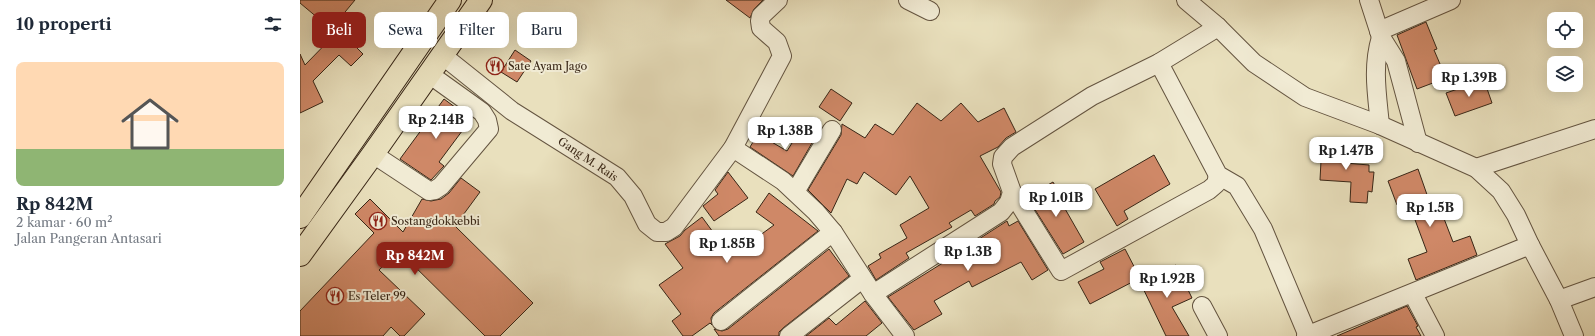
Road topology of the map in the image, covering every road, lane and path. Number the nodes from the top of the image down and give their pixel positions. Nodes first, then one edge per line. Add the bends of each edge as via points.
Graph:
1 (450, 0) edge
2 (481, 0) edge
3 (778, 0) edge
4 (908, 0) edge
5 (1186, 0) edge
6 (1369, 0) edge
7 (1451, 0) edge
8 (930, 11) dead end
9 (1218, 27) junction
10 (1380, 34) junction
11 (442, 55) junction
12 (1159, 63) junction
13 (429, 74) junction
14 (1380, 126) junction
15 (1595, 129) edge
16 (832, 130) dead end
17 (1418, 143) junction
18 (733, 148) junction
19 (373, 154) junction
20 (1476, 168) junction
21 (1218, 175) junction
22 (795, 192) junction
23 (1012, 192) junction
24 (300, 217) edge
25 (833, 232) junction
26 (1530, 245) junction
27 (300, 255) edge
28 (862, 279) junction
29 (1595, 287) edge
30 (872, 294) junction
31 (1413, 294) junction
32 (1559, 300) junction
33 (1202, 306) dead end
34 (721, 321) dead end
35 (789, 336) edge
36 (905, 336) edge
37 (1218, 336) edge
38 (1307, 336) edge
39 (1435, 336) edge
40 (1574, 336) edge

1 - 24 main road
2 - 11 main road
3 - 18 street, Gang M. Rais via 761,16 760,21 761,28 777,42 782,56
4 - 8 street
5 - 9 street
6 - 10 street
7 - 10 street
9 - 12 street
9 - 14 street via 1254,62 1305,97
10 - 14 street via 1375,72
10 - 17 street via 1396,61
11 - 13 main road
11 - 18 street, Gang M. Rais via 512,111 617,176 633,196 647,224 657,232 666,232 674,228
12 - 21 street
12 - 23 street via 1092,96 1012,146 1003,157 1002,164
13 - 19 main road
13 - 19 street via 482,112 489,130 435,190 429,191
14 - 17 street
15 - 20 street
16 - 22 street
17 - 20 street
18 - 22 street via 783,181
19 - 27 main road
20 - 26 street via 1501,191
21 - 23 street via 1216,184 1209,190 1061,271
21 - 38 street via 1237,186 1263,229
22 - 25 street
23 - 30 street via 1009,202 1001,212
25 - 28 street
25 - 34 street
26 - 31 street
26 - 32 street
28 - 30 street
28 - 35 street
29 - 32 street
30 - 36 street
31 - 38 street
31 - 39 street
32 - 40 street
33 - 37 street

